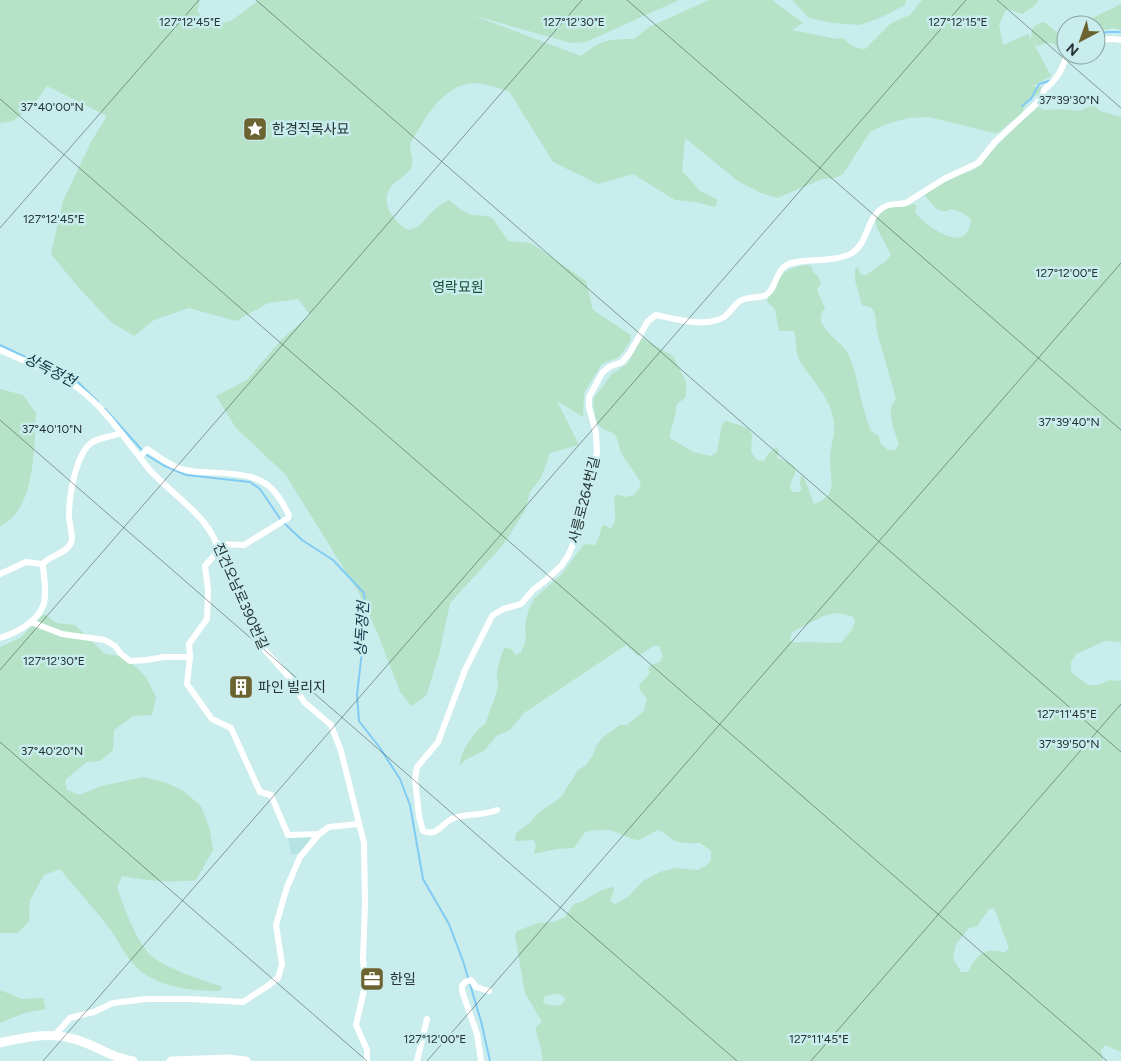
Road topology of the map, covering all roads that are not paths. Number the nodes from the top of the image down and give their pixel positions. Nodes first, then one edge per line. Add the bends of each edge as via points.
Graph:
1 (1106, 39) edge
2 (1121, 40) edge
3 (1064, 65) edge
4 (0, 350) edge
5 (120, 433) junction
6 (143, 454) junction
7 (218, 547) junction
8 (44, 564) junction
9 (0, 574) edge
10 (31, 622) junction
11 (0, 638) edge
12 (190, 657) junction
13 (498, 810) dead end
14 (359, 824) junction
15 (319, 834) junction
16 (489, 991) dead end
17 (427, 1019) dead end
18 (55, 1035) junction
19 (0, 1043) edge
20 (133, 1061) edge
21 (171, 1061) edge
22 (246, 1061) edge
23 (367, 1061) edge
24 (417, 1061) edge
25 (481, 1061) edge

1 - 2 street
3 - 13 street, 사릉로264번길 via 1058,78 1044,90 1037,103 995,142 978,164 944,179 906,203 884,207 872,218 865,237 851,253 785,266 770,291 740,302 713,322 656,315 648,321 622,362 602,373 589,397 597,452 582,504 580,528 568,556 520,604 492,616 464,670 438,742 417,767 415,778 423,831 437,831 454,818
4 - 5 street, 진건오남로390번길 via 77,387
5 - 6 street, 진건오남로390번길
5 - 8 street via 96,440 88,446 72,489 69,511 72,542
6 - 7 street, 진건오남로390번길 via 155,476 200,518
6 - 7 street via 147,448 170,464 191,471 259,479 276,493 288,518 244,545
7 - 12 street via 205,566 207,619 189,644
7 - 14 street, 진건오남로390번길 via 262,648 288,676 304,702 331,725 341,751
8 - 9 street via 26,562
8 - 10 street via 45,600
10 - 11 street
10 - 12 street via 62,634 105,640 130,660
12 - 15 street via 187,684 212,718 231,728 260,792 271,795 288,835
14 - 15 street via 328,827
14 - 23 street, 진건오남로390번길 via 365,862 365,986 356,1025 367,1050
15 - 18 street via 300,856 287,887 276,925 282,964 278,978 272,983 243,1002 190,999 113,1004 70,1018
16 - 25 street via 468,981 462,988 477,1034
17 - 24 street
18 - 19 main road
18 - 20 main road via 84,1042 112,1056
21 - 22 main road

